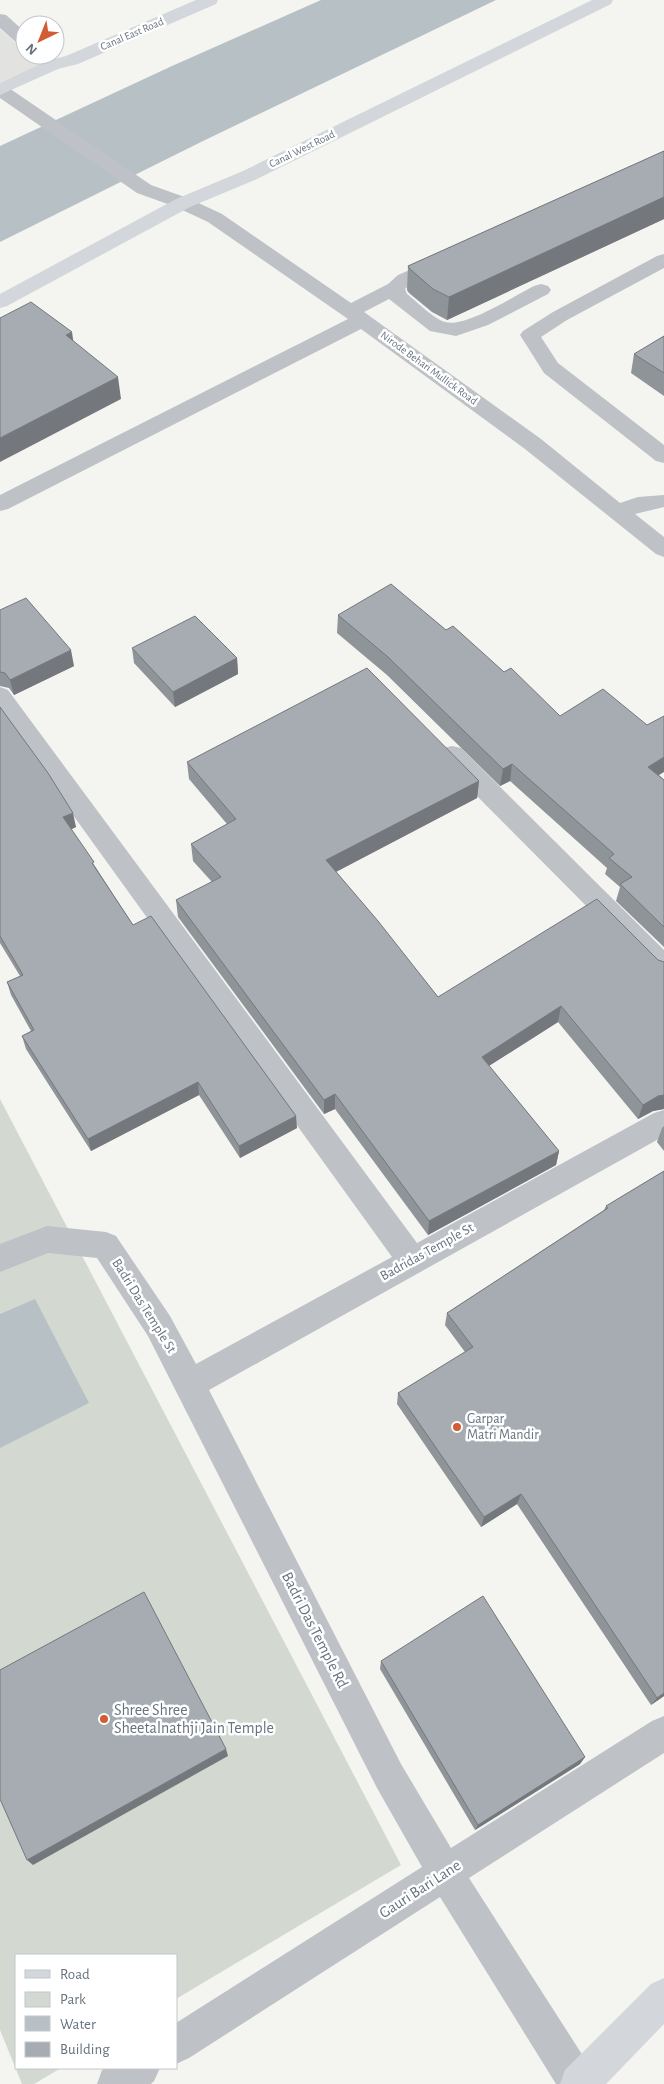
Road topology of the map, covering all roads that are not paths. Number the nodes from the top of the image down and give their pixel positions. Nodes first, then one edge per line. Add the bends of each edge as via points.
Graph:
1 (210, 0) edge
2 (605, 0) edge
3 (0, 19) edge
4 (15, 33) edge
5 (65, 60) edge
6 (38, 65) edge
7 (0, 90) edge
8 (183, 203) junction
9 (458, 255) edge
10 (664, 260) edge
11 (395, 288) junction
12 (541, 290) dead end
13 (0, 302) edge
14 (357, 315) junction
15 (437, 327) junction
16 (399, 346) junction
17 (664, 456) edge
18 (662, 500) edge
19 (0, 504) edge
20 (626, 518) junction
21 (664, 549) edge
22 (0, 696) edge
23 (434, 737) edge
24 (664, 967) edge
25 (664, 1122) edge
26 (0, 1258) edge
27 (412, 1261) junction
28 (190, 1384) junction
29 (664, 1733) edge
30 (445, 1873) junction
31 (664, 1998) edge
32 (178, 2044) edge
33 (139, 2069) edge
34 (116, 2084) edge
35 (578, 2084) edge

1 - 5 main road, Canal East Road via 72,60
2 - 8 main road, Canal West Road via 250,175
3 - 4 street
6 - 7 main road, Canal East Road
7 - 8 street, Nirode Behari Mullick Road via 144,189
8 - 13 main road, Canal West Road
8 - 14 street, Nirode Behari Mullick Road via 215,218
9 - 11 street via 405,279
10 - 17 street via 530,335 551,368
11 - 14 street
11 - 15 street via 398,297
12 - 15 street via 456,330
14 - 16 street, Nirode Behari Mullick Road
14 - 19 street
15 - 16 street
16 - 20 street, Nirode Behari Mullick Road via 533,444
18 - 20 street via 650,514
20 - 21 street, Nirode Behari Mullick Road
22 - 27 street
23 - 24 street
25 - 27 street, Badridas Temple St
26 - 28 street, Badri Das Temple St via 47,1239 106,1246 159,1326
27 - 28 street, Badridas Temple St
28 - 30 street, Badri Das Temple Rd via 389,1776
29 - 30 street, Gauri Bari Lane
30 - 32 street, Gauri Bari Lane
30 - 35 street, Badri Das Temple Rd
31 - 35 main road
33 - 34 street

